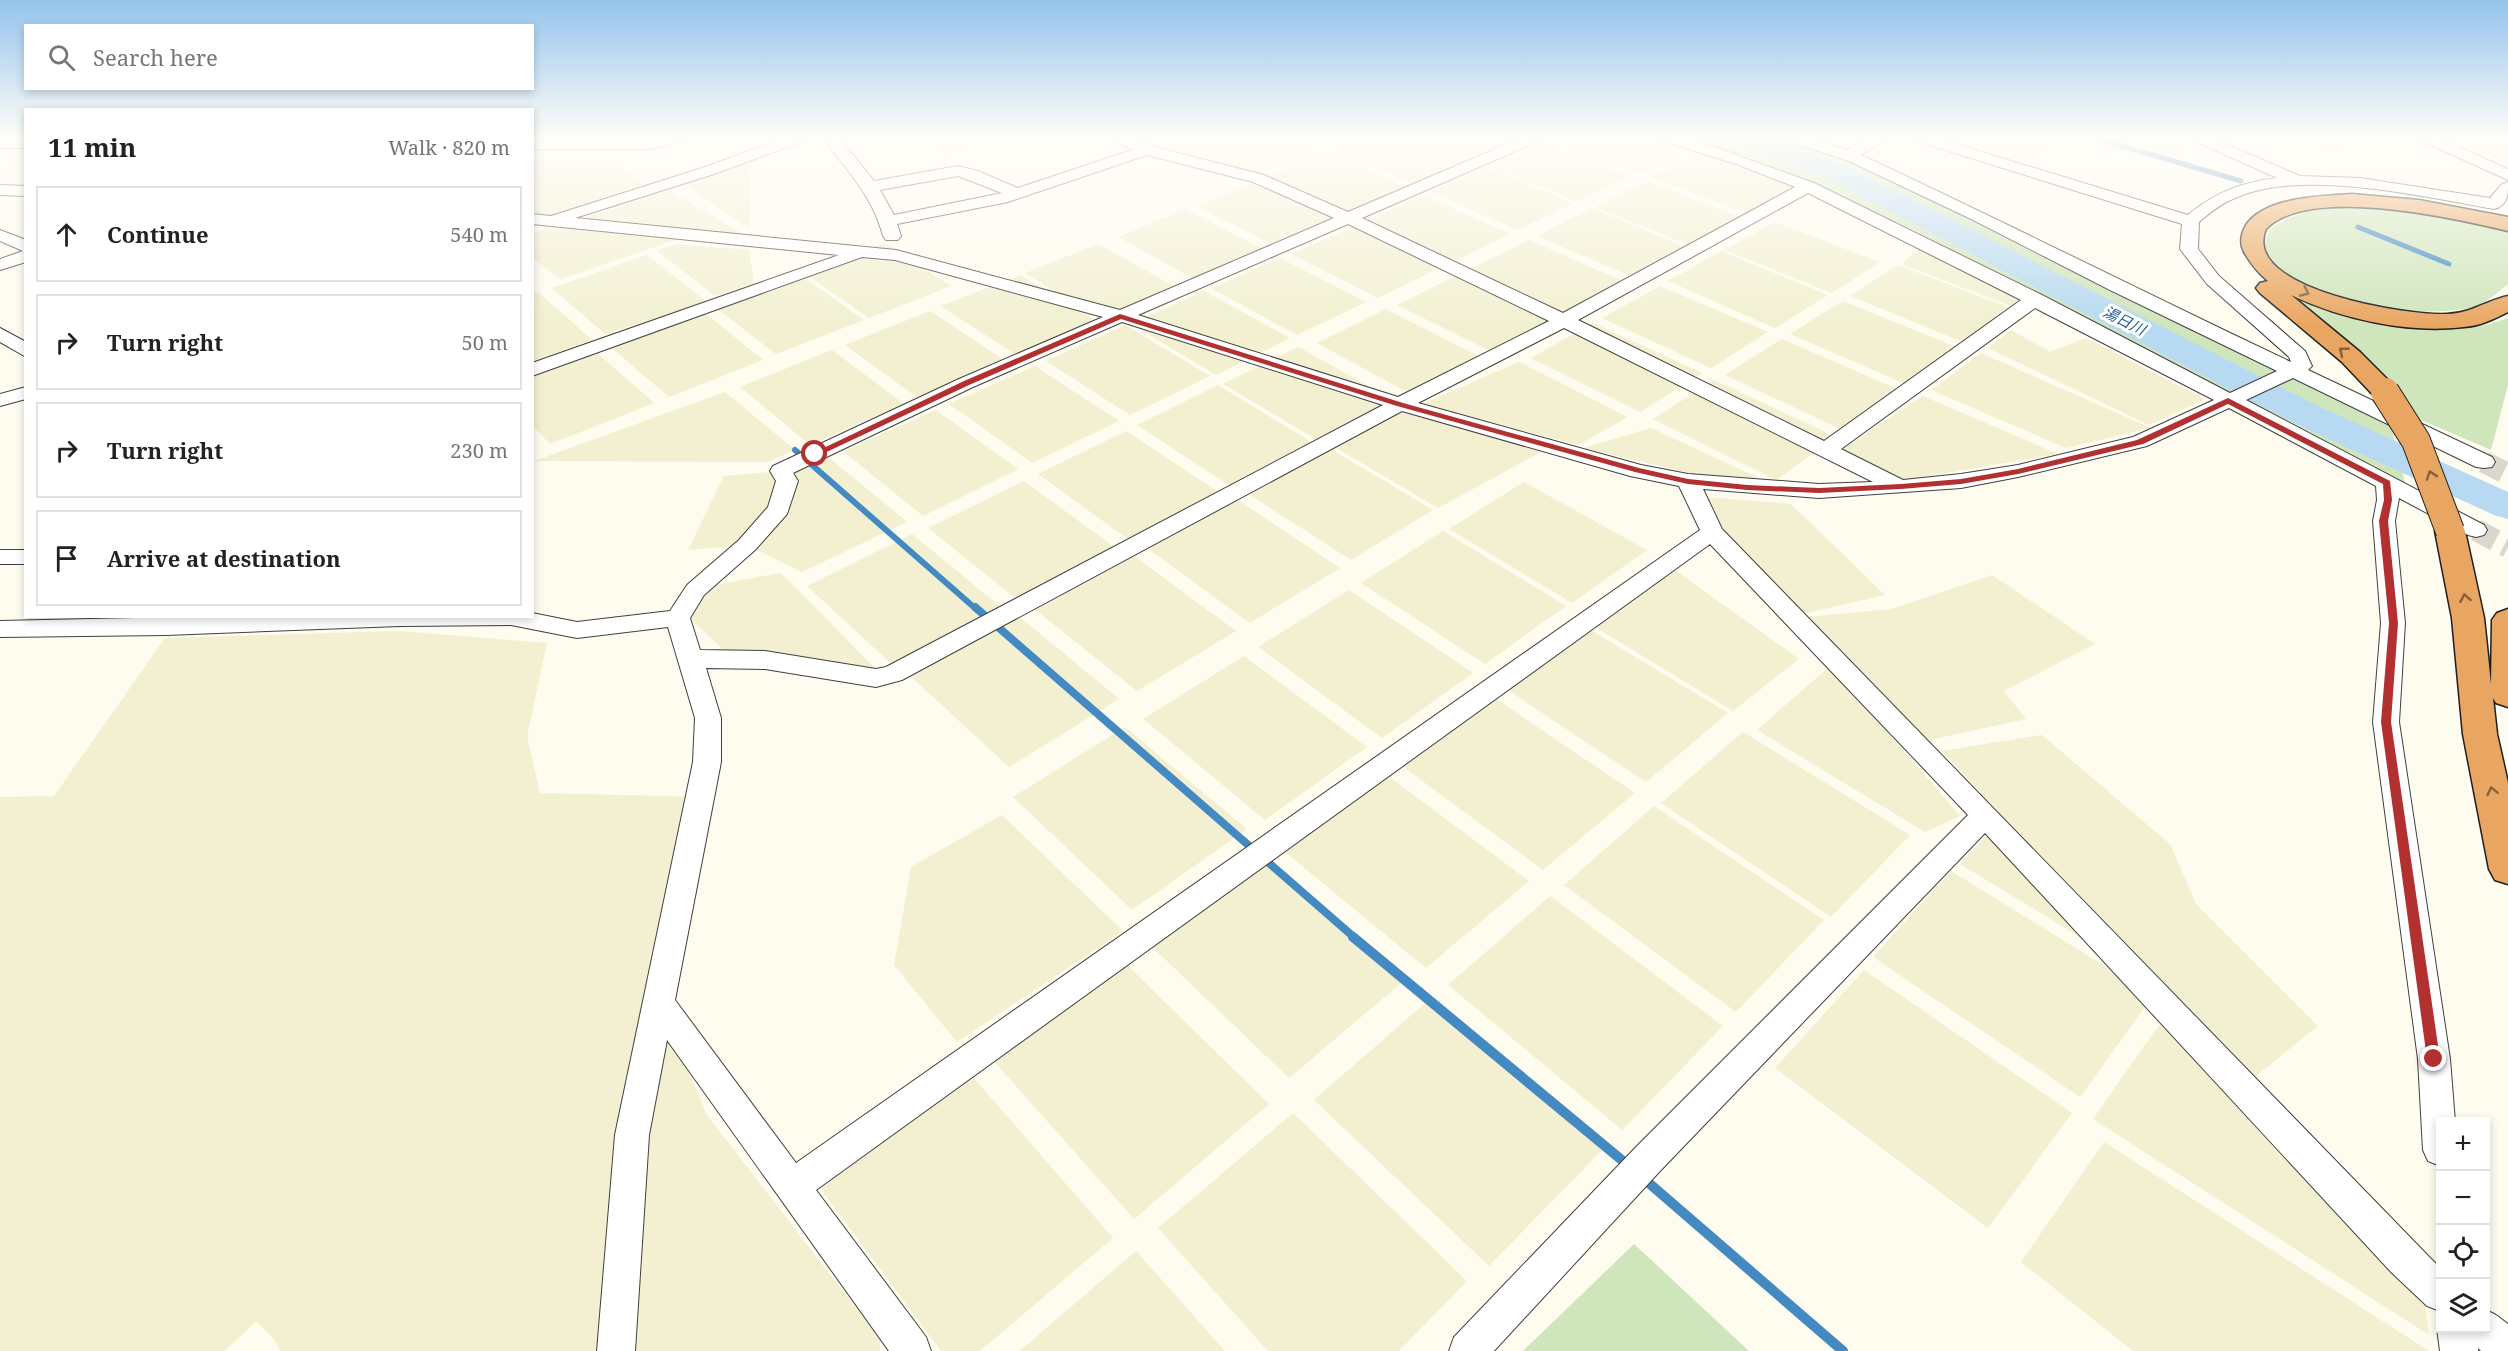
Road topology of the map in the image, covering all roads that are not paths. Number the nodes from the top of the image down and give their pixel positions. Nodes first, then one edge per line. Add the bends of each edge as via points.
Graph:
1 (610, 201) edge
2 (877, 201) edge
3 (991, 201) edge
4 (1311, 201) edge
5 (1388, 201) edge
6 (1781, 201) edge
7 (1838, 201) edge
8 (1946, 201) edge
9 (2129, 201) edge
10 (2218, 201) edge
11 (2281, 201) edge
12 (2413, 201) edge
13 (2476, 201) edge
14 (2496, 201) edge
15 (1349, 218) junction
16 (2508, 218) edge
17 (2191, 220) junction
18 (889, 221) junction
19 (538, 223) edge
20 (2508, 224) edge
21 (0, 235) edge
22 (24, 247) edge
23 (863, 252) junction
24 (896, 255) junction
25 (24, 257) edge
26 (0, 265) edge
27 (2035, 299) junction
28 (2508, 303) edge
29 (1120, 316) junction
30 (1563, 321) junction
31 (0, 334) edge
32 (24, 350) edge
33 (534, 369) edge
34 (2295, 370) junction
35 (24, 394) edge
36 (2232, 399) junction
37 (0, 400) edge
38 (1400, 404) junction
39 (1826, 450) junction
40 (2484, 462) tunnel mouth
41 (1688, 481) junction
42 (2387, 483) junction
43 (1901, 487) junction
44 (2463, 530) junction
45 (1712, 532) junction
46 (0, 557) edge
47 (24, 557) edge
48 (399, 618) edge
49 (520, 618) edge
50 (678, 618) junction
51 (2508, 620) edge
52 (171, 622) edge
53 (0, 629) edge
54 (691, 659) junction
55 (2508, 695) edge
56 (1985, 815) junction
57 (2508, 869) edge
58 (660, 1004) junction
59 (2438, 1117) edge
60 (792, 1187) junction
61 (2436, 1289) edge
62 (2457, 1333) edge
63 (2488, 1333) edge
64 (2508, 1349) edge
65 (616, 1351) edge
66 (912, 1351) edge
67 (1468, 1351) edge
68 (2459, 1351) edge

1 - 19 street
2 - 18 street
3 - 18 street
4 - 15 street
5 - 15 street
6 - 30 street
7 - 27 street
8 - 34 street
9 - 17 street
10 - 17 street
44 -> 11 highway, bridge via 2414,433 2385,392 2351,357 2251,272 2239,250 2237,232 2244,219 2258,208
12 -> 16 highway, bridge
13 - 14 street
15 - 29 street
15 - 30 street
17 - 34 street via 2189,249 2213,280 2298,355 2302,366
18 - 24 street
19 - 23 street
20 -> 28 highway via 2398,204 2314,203 2282,210 2260,222 2252,241 2262,262 2286,283 2327,302 2377,316 2467,320
21 - 22 street
23 - 24 street
23 - 33 street
24 - 29 street
25 - 26 street
27 - 36 street
27 - 39 street
29 - 38 street
29 - 50 street via 966,383 781,471 787,481 779,509 747,545 694,590
30 - 38 street
30 - 39 street
31 - 32 street
34 - 36 street
34 - 40 street
35 - 37 street
36 - 42 street
36 - 43 street via 2140,442 2018,471
38 - 41 street via 1638,471
38 - 54 street via 893,674 876,678 765,660
39 - 43 street
41 - 43 street via 1819,491
41 - 45 street
42 - 44 street
42 - 59 street via 2384,521 2393,623 2386,722 2434,1059
57 -> 44 highway via 2480,735
45 - 56 street
45 - 60 street
46 - 47 street
48 - 52 street
49 - 50 street via 577,630
50 - 54 street
51 - 55 highway
52 - 53 street
54 - 58 street via 708,718 707,762
56 - 61 street
56 - 67 street via 1649,1158
58 - 60 street
58 - 65 street via 632,1135
60 - 66 street
62 - 68 street
63 - 64 street

